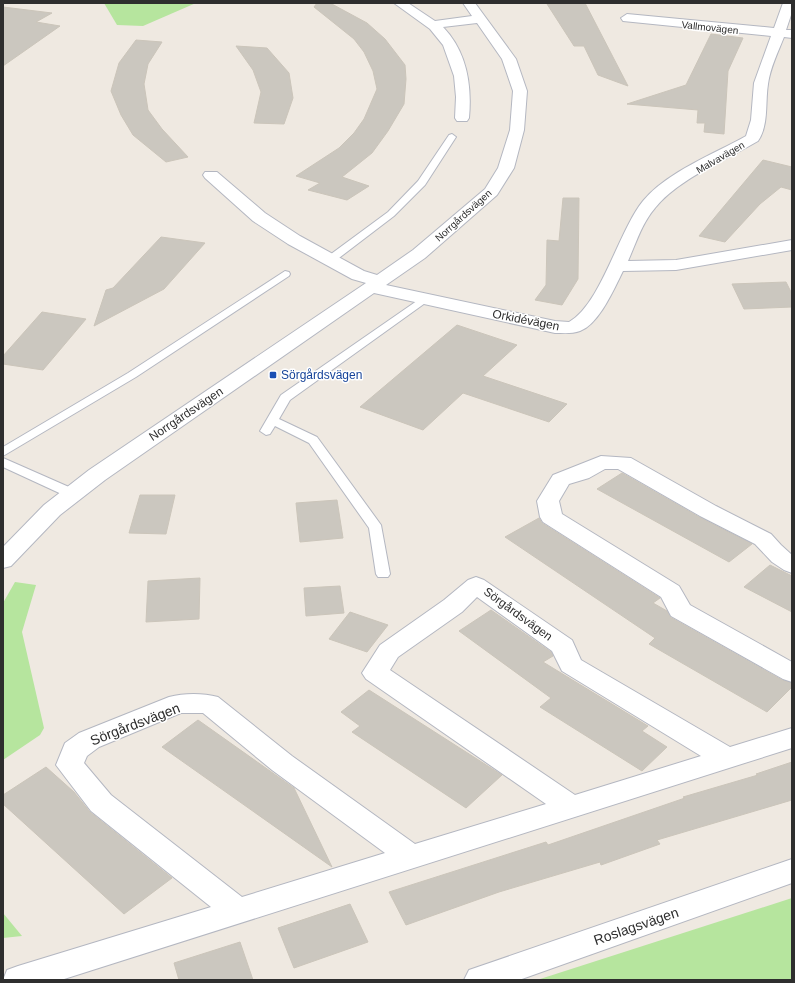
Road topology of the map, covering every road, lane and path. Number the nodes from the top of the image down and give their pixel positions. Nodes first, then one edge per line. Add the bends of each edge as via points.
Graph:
1 (400, 3) edge
2 (470, 3) edge
3 (789, 3) edge
4 (627, 18) dead end
5 (480, 20) junction
6 (432, 24) junction
7 (785, 34) edge
8 (462, 118) dead end
9 (452, 138) dead end
10 (211, 175) dead end
11 (792, 245) edge
12 (332, 259) junction
13 (617, 266) junction
14 (286, 274) dead end
15 (376, 284) junction
16 (424, 299) junction
17 (3, 452) edge
18 (3, 462) edge
19 (73, 494) junction
20 (3, 561) edge
21 (792, 565) edge
22 (383, 574) dead end
23 (792, 673) edge
24 (792, 738) edge
25 (726, 758) junction
26 (572, 807) junction
27 (411, 857) junction
28 (792, 872) edge
29 (238, 911) junction
30 (18, 980) edge
31 (480, 980) edge

1 - 6 street
2 - 5 street, Norrgårdsvägen
3 - 7 street, Malvavägen
4 - 7 street, Vallmovägen
5 - 6 street
5 - 15 street, Norrgårdsvägen via 509,59 520,91 517,130 506,168 491,192 419,254
6 - 8 street via 444,36 460,67 464,96
7 - 13 street, Malvavägen via 759,89 758,120 753,138 686,177 656,198 641,217
9 - 12 lane via 422,183 391,214
10 - 12 street via 259,217 294,240
11 - 13 street via 676,265
12 - 15 street
13 - 16 street, Orkidévägen via 591,311 573,327 555,326
14 - 17 lane via 132,375
15 - 16 street, Orkidévägen
15 - 19 street, Norrgårdsvägen
16 - 22 lane via 285,398 269,426 313,440 376,528
18 - 19 lane
19 - 20 street, Norrgårdsvägen via 52,510
21 - 23 street via 763,539 623,463 601,462 561,480 548,500 551,517 671,592 680,610
24 - 25 street
25 - 26 street
25 - 26 street, Sörgårdsvägen via 571,665 563,646 476,584 453,606 389,651 375,673
26 - 27 street
27 - 29 street
27 - 29 street, Sörgårdsvägen via 282,763 209,704 178,704 89,740 75,750 70,766 101,804
28 - 31 street, Roslagsvägen
29 - 30 street

